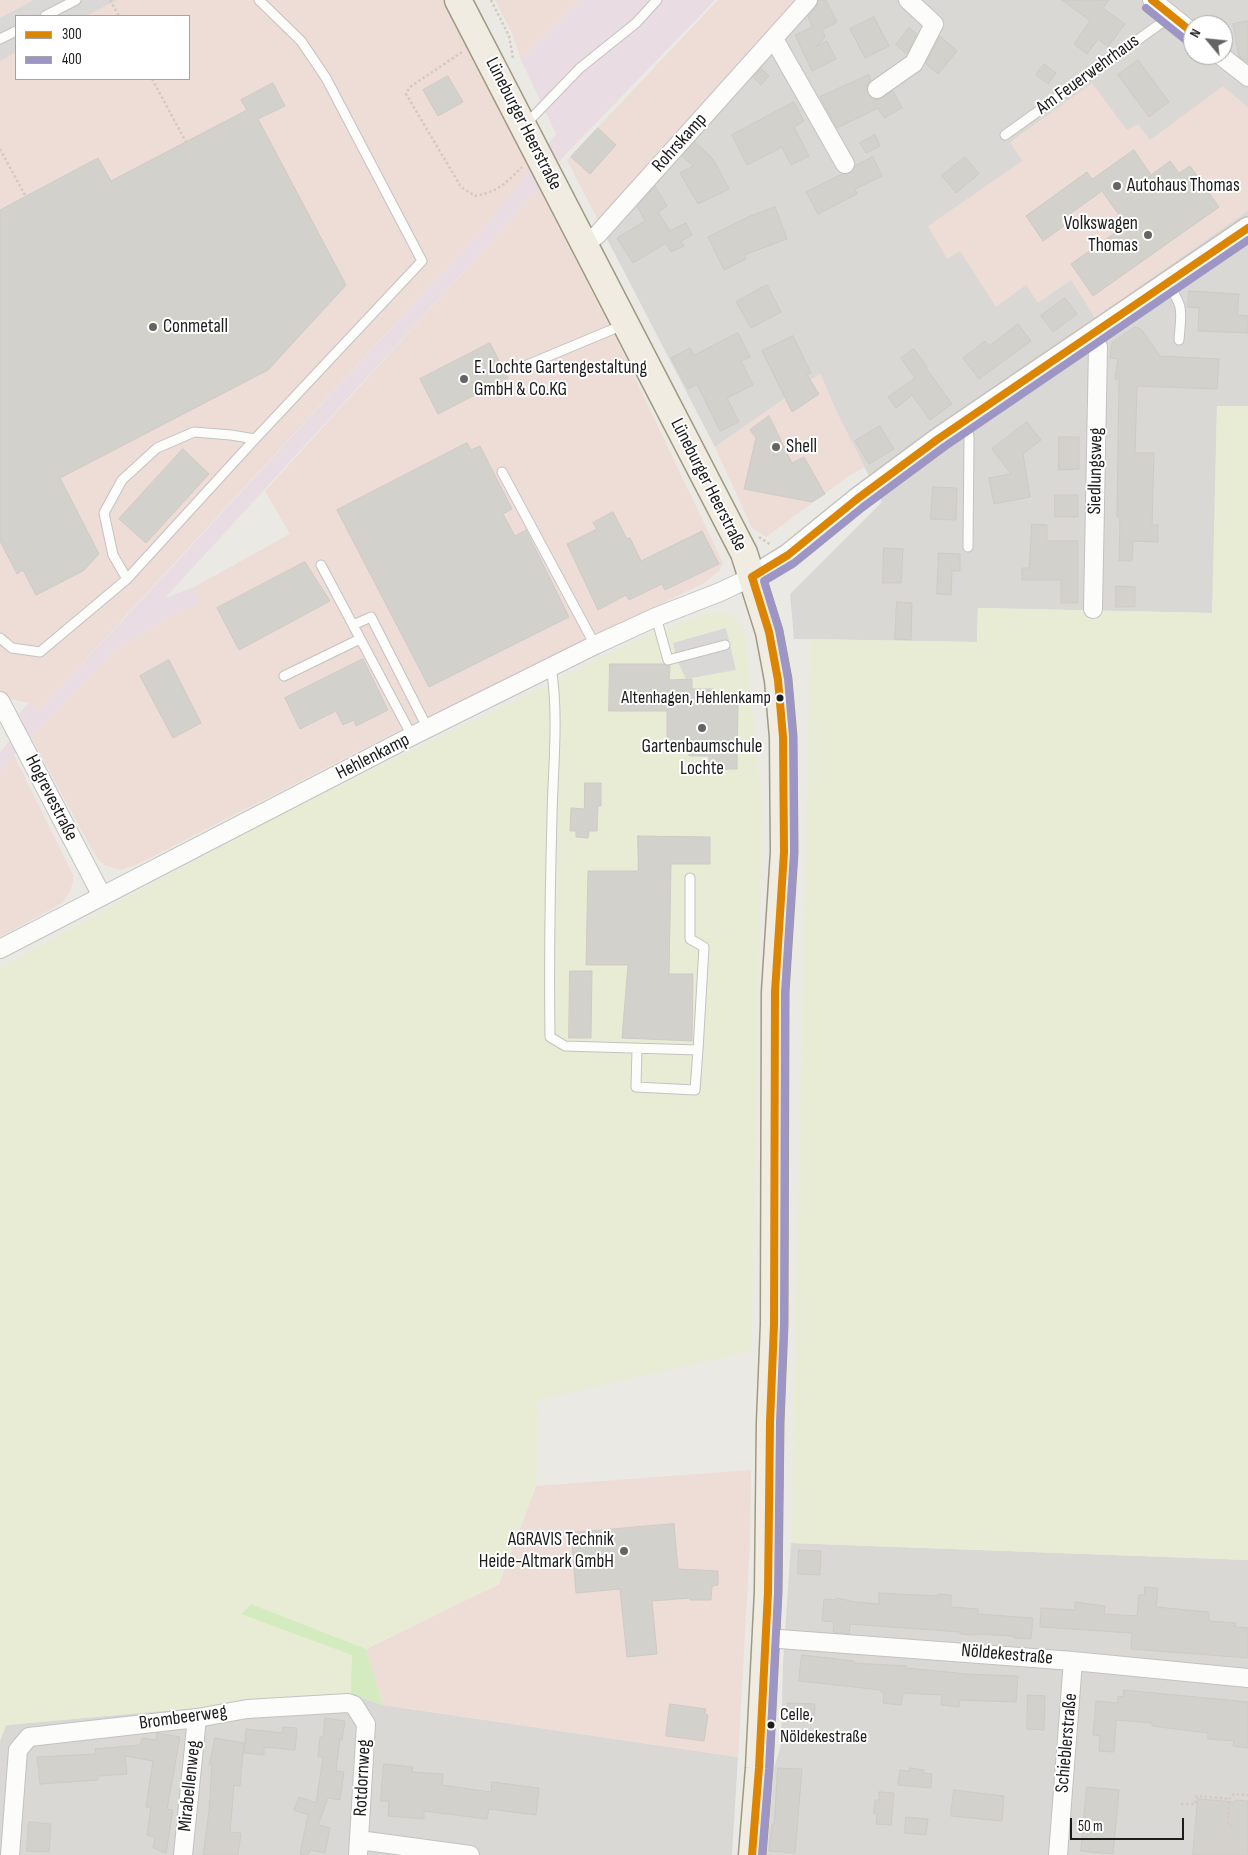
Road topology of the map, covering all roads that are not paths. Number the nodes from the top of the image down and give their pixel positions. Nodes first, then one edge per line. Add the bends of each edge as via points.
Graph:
1 (76, 0) edge
2 (259, 0) edge
3 (458, 0) edge
4 (657, 0) edge
5 (808, 0) edge
6 (908, 0) edge
7 (1152, 0) edge
8 (46, 15) edge
9 (1171, 16) junction
10 (1183, 25) edge
11 (15, 32) edge
12 (0, 39) edge
13 (774, 39) junction
14 (1233, 65) edge
15 (1248, 77) edge
16 (877, 89) dead end
17 (524, 127) junction
18 (1005, 135) dead end
19 (845, 164) dead end
20 (1248, 228) edge
21 (585, 244) junction
22 (1166, 283) junction
23 (625, 324) junction
24 (1090, 334) junction
25 (1179, 340) dead end
26 (520, 368) dead end
27 (966, 420) junction
28 (255, 439) junction
29 (502, 472) dead end
30 (968, 547) dead end
31 (321, 565) dead end
32 (752, 577) junction
33 (127, 579) junction
34 (1093, 609) dead end
35 (656, 617) junction
36 (353, 625) junction
37 (0, 638) edge
38 (360, 639) junction
39 (595, 645) junction
40 (725, 645) dead end
41 (551, 667) junction
42 (284, 676) dead end
43 (0, 701) edge
44 (420, 732) junction
45 (690, 878) dead end
46 (102, 896) junction
47 (0, 949) edge
48 (637, 1049) junction
49 (698, 1050) junction
50 (766, 1638) junction
51 (1073, 1661) junction
52 (1248, 1678) edge
53 (354, 1705) joint
54 (197, 1718) junction
55 (358, 1848) edge
56 (10, 1855) edge
57 (183, 1855) edge
58 (470, 1855) edge
59 (752, 1855) edge
60 (1058, 1855) edge

1 - 8 lane
2 - 28 lane via 301,41 326,78 422,261
3 - 17 main road, Lüneburger Heerstraße
4 - 17 lane via 636,23 580,68
5 - 13 street, Rohrskamp
6 - 16 street via 934,24 914,63
7 - 9 street
9 - 10 street
9 - 18 lane, Am Feuerwehrhaus
11 - 12 lane
13 - 19 street
13 - 21 street, Rohrskamp via 598,234
14 - 15 street
17 - 21 main road, Lüneburger Heerstraße
20 - 22 street
21 - 23 main road, Lüneburger Heerstraße
22 - 24 street
22 - 25 lane via 1182,308
23 - 26 lane
23 - 32 main road, Lüneburger Heerstraße via 744,553
24 - 27 street
24 - 34 street, Siedlungsweg via 1098,347
27 - 30 lane via 970,437
27 - 32 street via 857,499 777,563
28 - 33 lane
28 - 33 lane via 194,432 157,448 122,480 104,513 113,555
29 - 39 lane
31 - 36 lane
32 - 35 street, Hehlenkamp
32 - 50 main road, Lüneburger Heerstraße via 770,632 783,737 784,852 775,992 774,1324
33 - 37 lane via 40,652 12,648
35 - 39 street, Hehlenkamp
35 - 40 lane via 668,660
36 - 38 lane
36 - 44 lane via 371,617
38 - 42 lane
38 - 44 lane
39 - 41 street, Hehlenkamp
41 - 44 street, Hehlenkamp
41 - 48 lane via 554,745 548,931 550,1037 565,1046
43 - 46 street, Hogrevestraße
44 - 46 street, Hehlenkamp
45 - 49 lane via 690,938 704,947
46 - 47 street, Hehlenkamp
48 - 49 lane
48 - 49 lane via 636,1087 695,1090
50 - 51 street, Nöldekestraße
50 - 59 main road, Lüneburger Heerstraße
51 - 52 street, Nöldekestraße
51 - 60 street, Schieblerstraße
53 - 54 street, Brombeerweg via 247,1709
53 - 55 street, Rotdornweg via 366,1724
54 - 56 street, Brombeerweg via 29,1737 18,1750
54 - 57 street, Mirabellenweg
55 - 58 street

